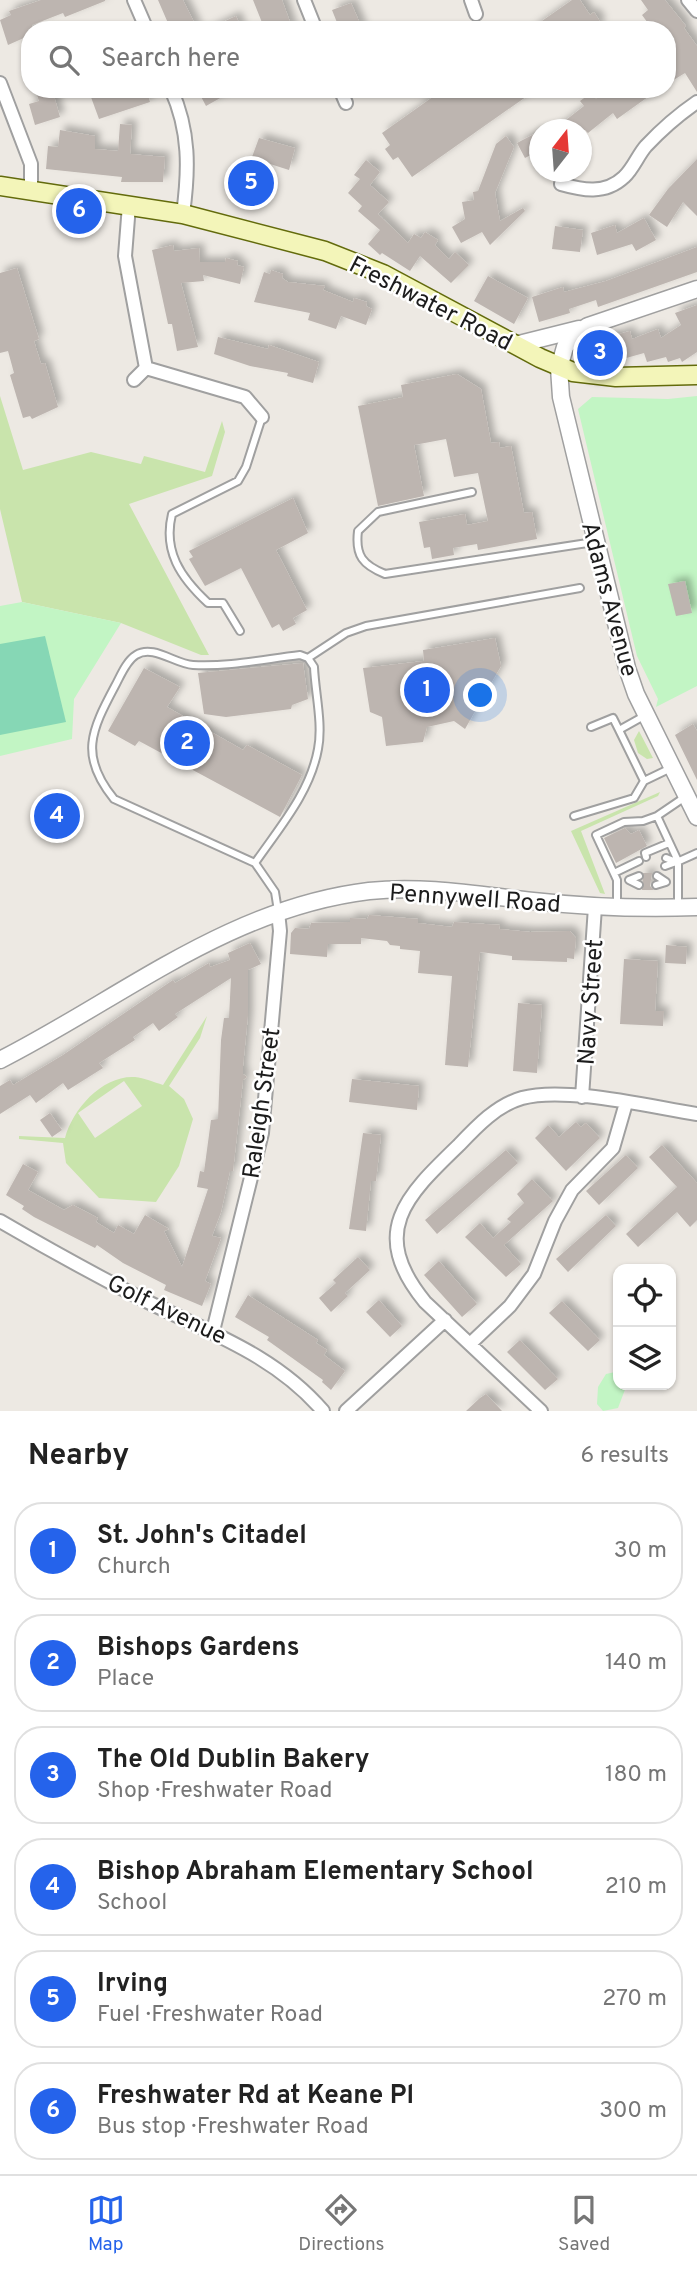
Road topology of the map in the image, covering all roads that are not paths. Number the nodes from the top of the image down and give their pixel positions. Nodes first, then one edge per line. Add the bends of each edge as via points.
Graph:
1 (134, 0) edge
2 (304, 0) edge
3 (471, 0) edge
4 (688, 0) edge
5 (697, 11) edge
6 (476, 14) dead end
7 (143, 21) edge
8 (312, 21) edge
9 (0, 83) edge
10 (175, 98) edge
11 (344, 98) edge
12 (346, 103) dead end
13 (697, 103) edge
14 (561, 184) dead end
15 (0, 186) edge
16 (31, 191) junction
17 (129, 205) junction
18 (183, 214) junction
19 (697, 289) edge
20 (588, 326) junction
21 (515, 345) junction
22 (146, 368) junction
23 (559, 368) junction
24 (697, 375) edge
25 (134, 380) dead end
26 (262, 416) joint
27 (472, 492) dead end
28 (595, 542) junction
29 (580, 588) dead end
30 (240, 631) dead end
31 (308, 658) junction
32 (646, 715) junction
33 (591, 727) dead end
34 (619, 730) junction
35 (673, 768) junction
36 (644, 781) junction
37 (686, 796) junction
38 (574, 816) dead end
39 (657, 816) junction
40 (697, 817) edge
41 (669, 843) junction
42 (697, 853) edge
43 (644, 858) junction
44 (666, 858) dead end
45 (677, 862) junction
46 (255, 863) junction
47 (648, 865) dead end
48 (665, 866) dead end
49 (615, 876) junction
50 (639, 876) dead end
51 (657, 877) dead end
52 (629, 880) junction
53 (666, 882) junction
54 (678, 882) junction
55 (639, 885) dead end
56 (656, 886) dead end
57 (595, 907) junction
58 (617, 907) junction
59 (697, 907) edge
60 (678, 908) junction
61 (278, 912) junction
62 (0, 1060) edge
63 (582, 1097) junction
64 (626, 1103) junction
65 (697, 1114) edge
66 (0, 1221) edge
67 (444, 1320) junction
68 (213, 1331) junction
69 (471, 1343) junction
70 (323, 1411) edge
71 (346, 1411) edge
72 (541, 1411) edge

1 - 7 street
2 - 8 street
3 - 6 street
4 - 5 street
9 - 16 street via 31,164
10 - 18 street via 187,143
11 - 12 street
13 - 14 street via 678,115 645,147 624,177 609,187 585,191
15 - 16 main road, Freshwater Road
16 - 17 main road, Freshwater Road
17 - 18 main road, Freshwater Road
17 - 22 street via 125,256
18 - 21 main road, Freshwater Road via 358,263
19 - 20 street
20 - 21 street
20 - 23 street via 565,347
21 - 23 main road, Freshwater Road
22 - 25 street
22 - 26 street via 245,397
23 - 24 main road, Freshwater Road via 615,377
23 - 28 street, Adams Avenue via 564,415
26 - 30 lane via 238,481 172,514 167,535 190,587 208,603 223,603
27 - 28 lane via 378,512 358,531 356,548 361,560 385,574
28 - 32 street, Adams Avenue via 627,668
29 - 31 lane via 366,626 346,633
31 - 46 lane via 314,667 319,747 303,794
31 - 46 lane via 300,655 190,666 150,652 136,654 98,717 91,740 99,780 114,799
32 - 34 lane
32 - 35 street, Adams Avenue
33 - 34 lane via 613,718
34 - 36 lane
35 - 36 lane
35 - 37 street, Adams Avenue
36 - 38 lane via 634,798
37 - 39 lane
37 - 40 street, Adams Avenue
39 - 41 lane
39 - 49 lane via 631,820 596,835
41 - 43 lane via 645,853
41 - 45 lane
42 - 45 lane
43 - 47 lane
43 - 49 lane
44 - 45 lane
45 - 48 lane
45 - 54 lane
46 - 61 lane via 275,892
49 - 52 lane
49 - 58 lane
50 - 52 lane
51 - 53 lane
52 - 55 lane
53 - 54 lane
53 - 56 lane
54 - 60 lane
57 - 58 street, Pennywell Road
57 - 61 street, Pennywell Road via 405,889 329,898
57 - 63 street, Navy Street
58 - 60 street, Pennywell Road
59 - 60 street, Pennywell Road
61 - 62 street, Pennywell Road via 202,943
61 - 68 street, Raleigh Street via 262,1133
63 - 64 street
63 - 67 street via 524,1097 506,1104 411,1193 397,1235 403,1265 411,1284
64 - 65 street
64 - 69 street via 613,1148 572,1191 534,1274 510,1306
66 - 68 street, Golf Avenue via 128,1292
67 - 69 street
67 - 71 street
68 - 70 street, Golf Avenue via 276,1367
69 - 72 street

